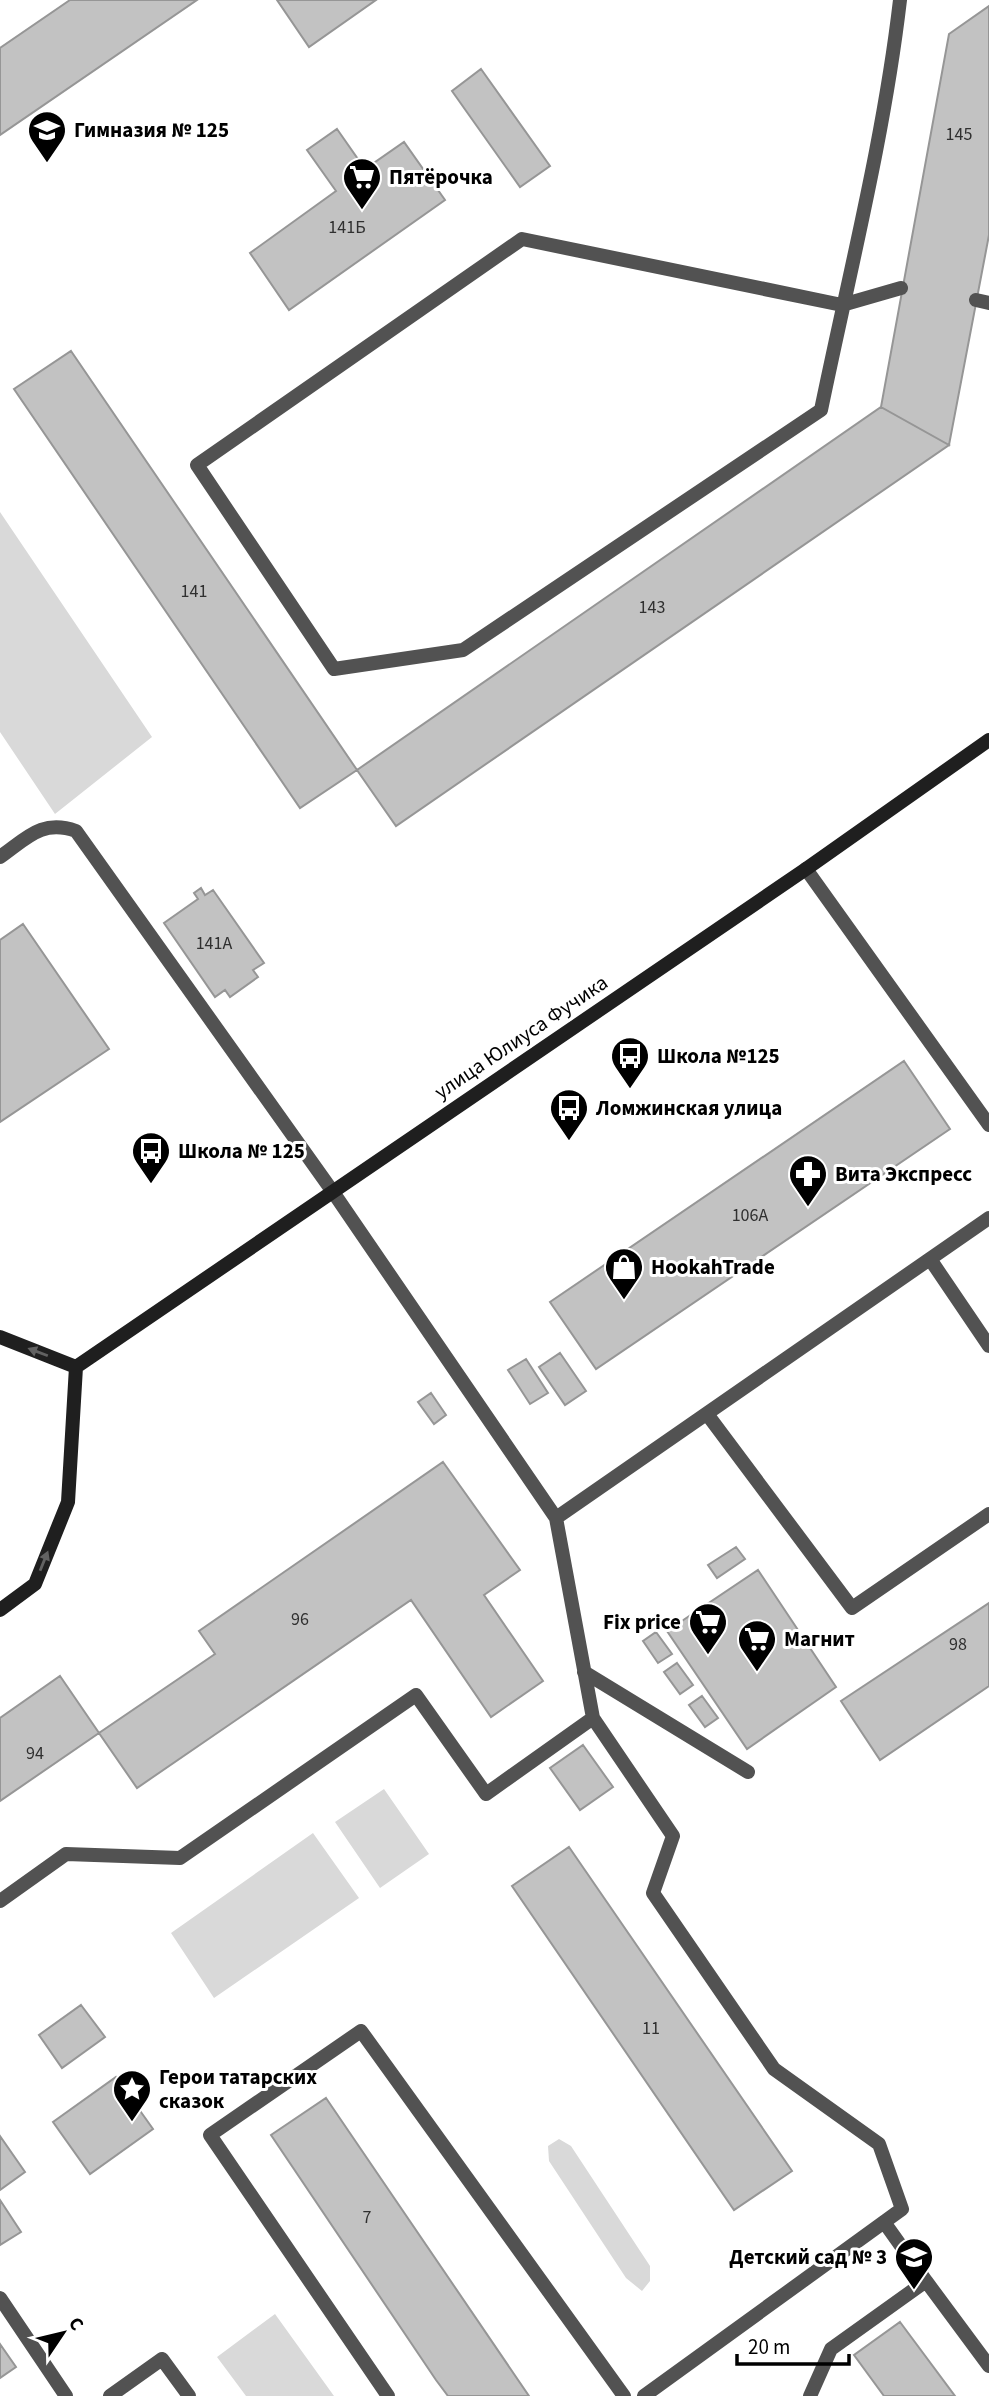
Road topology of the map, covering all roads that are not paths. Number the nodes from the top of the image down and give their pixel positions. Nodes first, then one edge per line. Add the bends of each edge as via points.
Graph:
1 (900, 0) edge
2 (901, 288) dead end
3 (842, 305) junction
4 (989, 740) edge
5 (0, 857) edge
6 (806, 869) junction
7 (989, 1125) edge
8 (333, 1192) junction
9 (989, 1218) edge
10 (930, 1259) junction
11 (0, 1337) edge
12 (989, 1346) edge
13 (76, 1367) junction
14 (706, 1414) junction
15 (989, 1514) edge
16 (556, 1518) junction
17 (0, 1610) edge
18 (584, 1672) junction
19 (593, 1718) junction
20 (748, 1772) dead end
21 (0, 1901) edge
22 (884, 2222) junction
23 (926, 2281) junction
24 (0, 2298) edge
25 (989, 2366) edge
26 (66, 2396) edge
27 (110, 2396) edge
28 (189, 2396) edge
29 (388, 2396) edge
30 (624, 2396) edge
31 (644, 2396) edge
32 (810, 2396) edge

1 - 3 lane
2 - 3 lane
3 - 3 lane via 821,410 463,650 334,669 197,465 522,239
4 - 6 main road, улица Юлиуса Фучика
5 - 8 lane via 41,829 60,825 76,831
6 - 7 lane
6 - 8 main road, улица Юлиуса Фучика
8 - 13 main road, улица Юлиуса Фучика
8 - 16 lane
9 - 10 lane
10 - 12 lane
10 - 14 lane
13 -> 11 main road
17 -> 13 main road via 35,1584 68,1502
14 - 15 lane via 852,1608
14 - 16 lane
16 - 18 lane
18 - 19 lane
18 - 20 lane
19 - 21 lane via 486,1794 416,1695 180,1858 66,1854
19 - 22 lane via 673,1836 653,1893 774,2069 879,2144 902,2209
22 - 23 lane
22 - 31 lane
23 - 25 lane
23 - 32 lane via 831,2349
24 - 26 lane
27 - 28 lane via 162,2359
29 - 30 lane via 210,2135 361,2031

